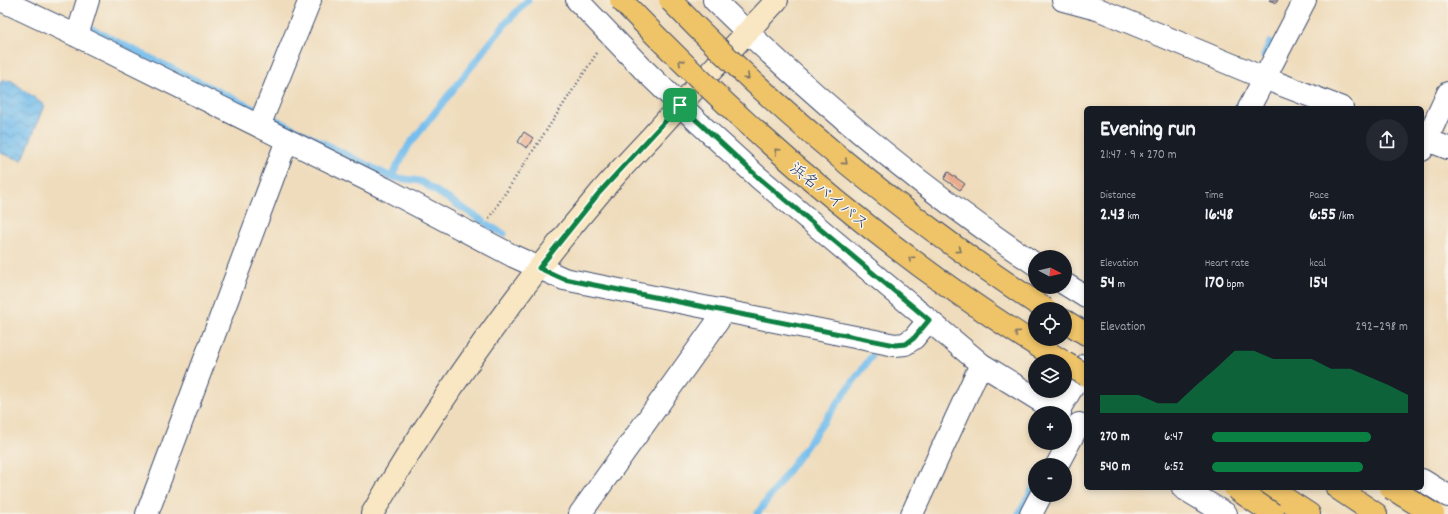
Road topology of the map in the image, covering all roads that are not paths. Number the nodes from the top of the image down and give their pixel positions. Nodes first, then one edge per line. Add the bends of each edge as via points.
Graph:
1 (2, 0) edge
2 (88, 0) edge
3 (310, 0) edge
4 (578, 0) edge
5 (621, 0) edge
6 (670, 0) edge
7 (714, 0) edge
8 (777, 0) edge
9 (1063, 0) edge
10 (1305, 0) edge
11 (747, 32) junction
12 (77, 36) junction
13 (1264, 78) junction
14 (1448, 93) edge
15 (680, 105) junction
16 (1250, 106) edge
17 (1337, 106) edge
18 (259, 126) junction
19 (287, 140) junction
20 (1424, 143) edge
21 (1448, 148) edge
22 (1028, 259) edge
23 (539, 268) junction
24 (1072, 288) edge
25 (1084, 296) edge
26 (1034, 302) edge
27 (721, 310) junction
28 (929, 320) junction
29 (1072, 326) edge
30 (1084, 333) edge
31 (1051, 354) edge
32 (981, 364) junction
33 (1072, 367) edge
34 (1084, 372) edge
35 (1084, 375) edge
36 (1049, 406) edge
37 (1072, 412) edge
38 (1435, 488) edge
39 (1186, 490) edge
40 (1238, 490) edge
41 (1242, 490) edge
42 (1272, 490) edge
43 (1341, 490) edge
44 (1394, 490) edge
45 (1037, 502) edge
46 (147, 514) edge
47 (372, 514) edge
48 (580, 514) edge
49 (912, 514) edge
50 (1031, 514) edge
51 (1226, 514) edge
52 (1230, 514) edge
53 (1273, 514) edge
54 (1309, 514) edge
55 (1376, 514) edge
56 (1425, 514) edge
57 (1433, 514) edge

1 - 12 street
2 - 12 street
3 - 18 street
4 - 15 street
31 -> 5 highway, 浜名バイパス, bridge via 966,298 840,204 721,101
6 -> 26 highway, bridge via 746,75 862,177 979,265
7 - 11 street
8 - 11 street
9 - 13 street via 1100,10
10 - 13 street
11 - 15 street
11 - 22 street via 882,152 942,199
12 - 18 street
13 - 16 street
13 - 17 street
14 - 20 street
15 - 23 street via 599,193
15 - 28 street via 759,178
18 - 19 street
19 - 23 street
19 - 46 street
20 - 21 street
23 - 27 street via 564,279
23 - 47 street via 454,384
24 - 25 street
27 - 28 street via 895,345 906,344
27 - 48 street via 718,321
28 - 32 street
29 - 30 highway
32 - 36 street
32 - 49 street
33 - 35 highway, bridge
34 - 37 street
38 - 56 street
39 - 51 street
40 - 53 highway, bridge
41 - 52 street
42 - 54 highway
43 - 55 highway
44 - 57 highway, bridge
45 - 50 street

